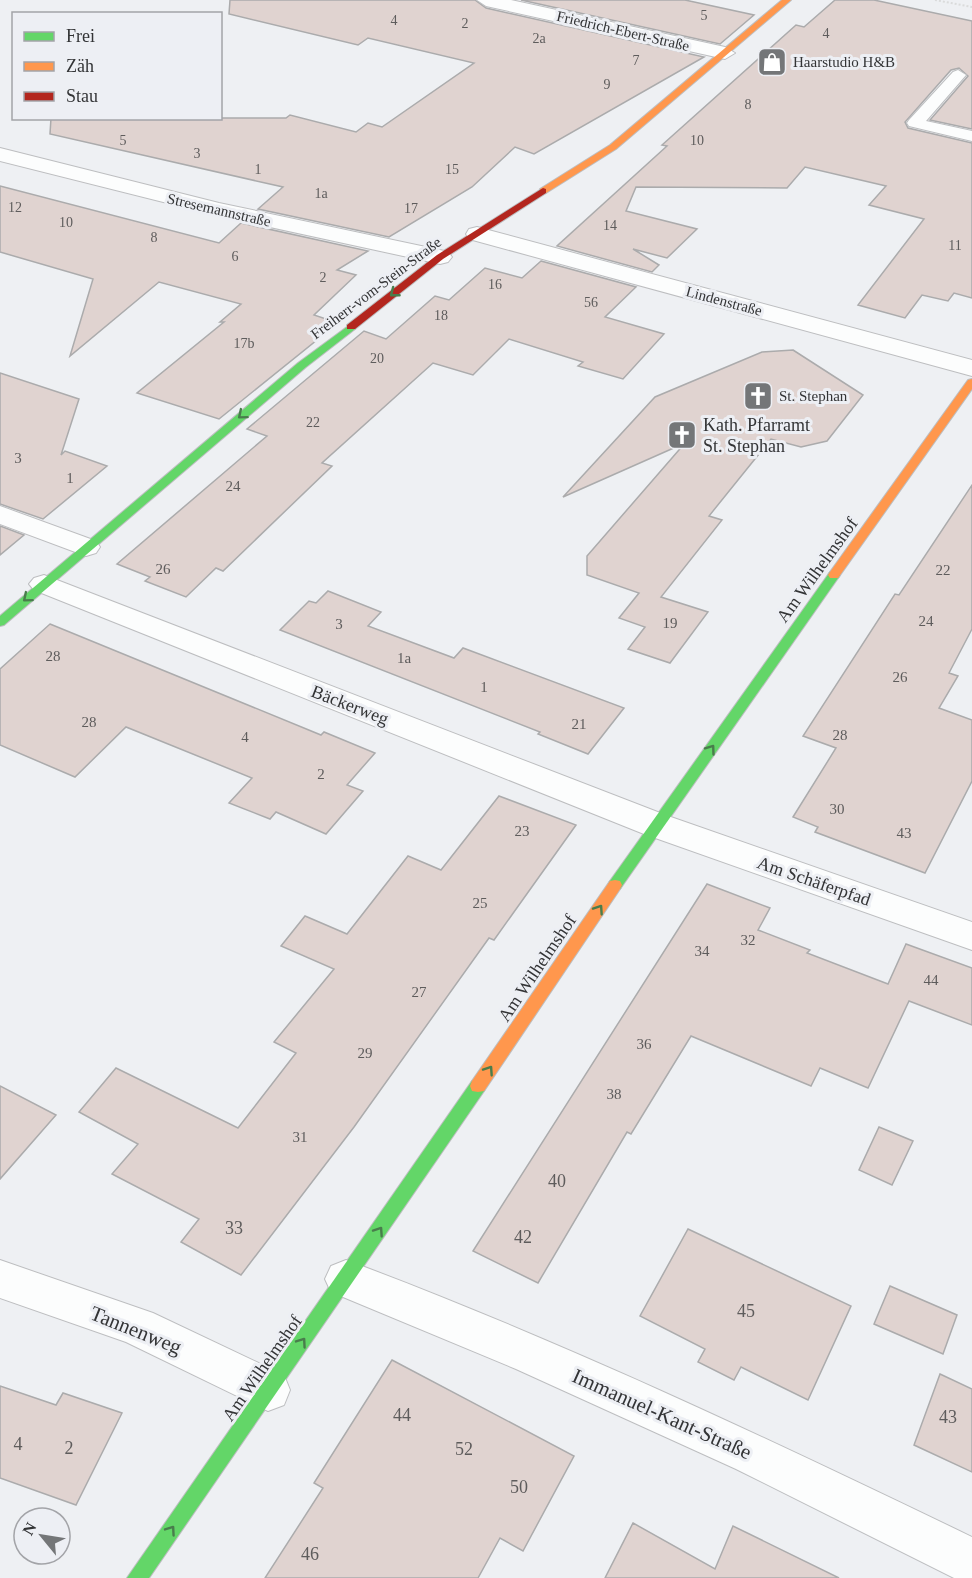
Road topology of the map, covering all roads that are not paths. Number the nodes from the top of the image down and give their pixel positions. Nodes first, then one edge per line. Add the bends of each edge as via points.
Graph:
1 (486, 0) edge
2 (787, 0) edge
3 (725, 53) junction
4 (958, 75) dead end
5 (972, 136) edge
6 (0, 154) edge
7 (477, 234) junction
8 (440, 257) junction
9 (972, 368) edge
10 (972, 382) edge
11 (0, 514) edge
12 (86, 547) junction
13 (44, 584) junction
14 (0, 622) edge
15 (656, 825) junction
16 (972, 936) edge
17 (0, 1279) edge
18 (346, 1279) junction
19 (268, 1390) junction
20 (972, 1562) edge
21 (137, 1578) edge

1 - 3 street, Friedrich-Ebert-Straße
2 - 3 street, Freiherr-vom-Stein-Straße
3 - 7 street, Freiherr-vom-Stein-Straße via 613,147
4 - 5 lane via 915,123
6 - 8 street, Stresemannstraße via 190,204
7 - 8 street, Freiherr-vom-Stein-Straße
7 - 9 street, Lindenstraße
8 -> 12 street, Freiherr-vom-Stein-Straße via 303,364
15 -> 10 street, Am Wilhelmshof
11 - 12 street
12 - 13 street, Freiherr-vom-Stein-Straße
13 -> 14 street, Freiherr-vom-Stein-Straße
13 - 15 street, Bäckerweg
15 - 16 street, Am Schäferpfad
18 -> 15 street, Am Wilhelmshof
17 - 19 street, Tannenweg via 138,1327
19 -> 18 street, Am Wilhelmshof
18 - 20 street, Immanuel-Kant-Straße via 531,1355 721,1440
21 -> 19 street, Am Wilhelmshof

